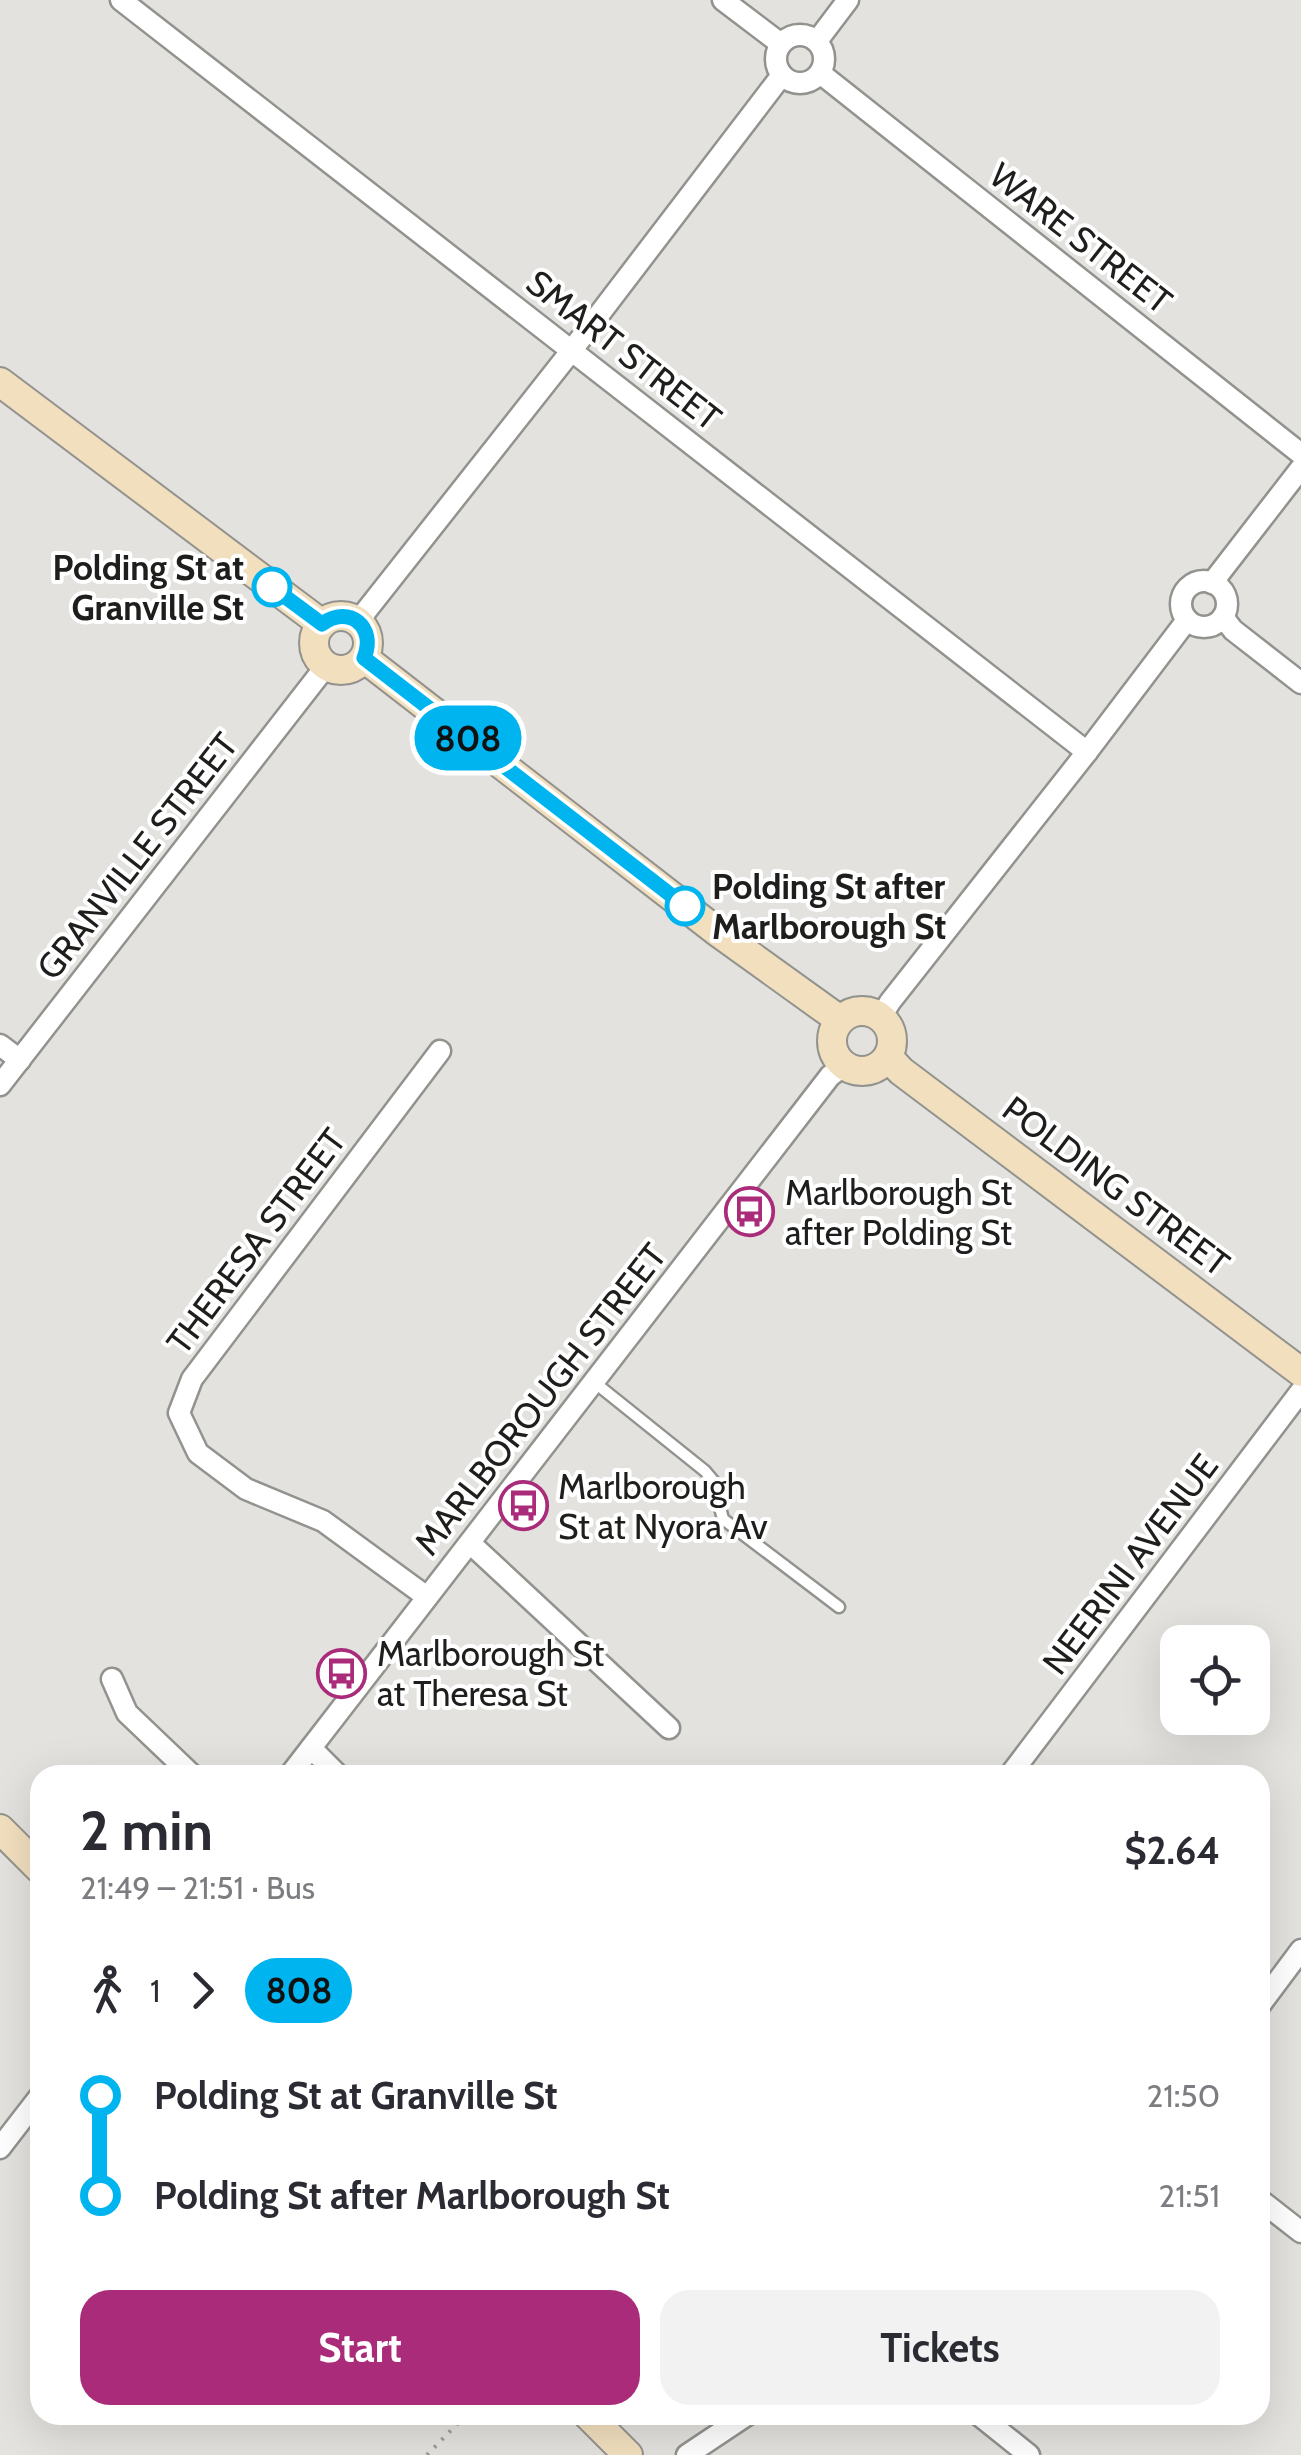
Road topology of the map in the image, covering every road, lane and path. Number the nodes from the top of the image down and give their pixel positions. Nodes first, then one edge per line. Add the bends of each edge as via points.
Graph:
1 (121, 0) edge
2 (723, 0) edge
3 (848, 0) edge
4 (817, 41) junction
5 (781, 44) junction
6 (820, 73) junction
7 (782, 75) junction
8 (572, 350) junction
9 (0, 382) edge
10 (1301, 454) edge
11 (1301, 468) edge
12 (1212, 583) junction
13 (1223, 617) junction
14 (1187, 620) junction
15 (360, 623) junction
16 (322, 624) junction
17 (364, 658) junction
18 (326, 666) junction
19 (1301, 682) edge
20 (1088, 752) junction
21 (880, 1017) junction
22 (840, 1020) junction
23 (0, 1046) edge
24 (440, 1051) dead end
25 (888, 1057) junction
26 (20, 1060) junction
27 (843, 1066) junction
28 (0, 1086) edge
29 (1301, 1372) edge
30 (594, 1382) junction
31 (1301, 1391) edge
32 (470, 1543) junction
33 (427, 1598) junction
34 (839, 1606) dead end
35 (112, 1679) dead end
36 (669, 1728) dead end
37 (311, 1748) junction
38 (182, 1765) edge
39 (298, 1765) edge
40 (328, 1765) edge
41 (1018, 1765) edge
42 (0, 1829) edge
43 (30, 1859) edge
44 (1301, 1950) edge
45 (1270, 1992) edge
46 (30, 2109) edge
47 (0, 2148) edge
48 (1270, 2208) edge
49 (1301, 2232) edge
50 (456, 2425) edge
51 (598, 2425) edge
52 (731, 2425) edge
53 (991, 2425) edge
54 (427, 2455) edge
55 (628, 2455) edge
56 (687, 2455) edge
57 (1029, 2455) edge

1 - 8 street, SMART STREET
2 - 5 street
3 - 4 street
4 - 5 street via 794,35
4 - 6 street via 825,62
5 - 7 street via 776,60
6 - 7 street via 804,83
6 - 10 street, WARE STREET
7 - 8 street
8 - 15 street
8 - 20 street, SMART STREET
9 - 16 main road
11 - 12 street
12 - 13 street via 1226,598
12 - 14 street via 1197,582 1185,591 1181,606
13 - 14 street via 1206,627
13 - 19 street
14 - 20 street
15 - 16 main road via 340,616
15 - 17 main road via 368,640
16 - 18 main road via 314,646
17 - 18 main road via 346,670
17 - 22 main road
18 - 26 street, GRANVILLE STREET
20 - 21 street
21 - 22 main road via 860,1011
21 - 25 main road via 892,1036
22 - 27 main road via 831,1044
23 - 26 street
24 - 33 street, THERESA STREET via 192,1379 179,1414 198,1453 246,1489 323,1521
25 - 27 main road via 868,1072
25 - 29 main road, POLDING STREET
26 - 28 street, GRANVILLE STREET
27 - 30 street, MARLBOROUGH STREET
30 - 32 street, MARLBOROUGH STREET
30 - 34 lane via 705,1471 721,1490 723,1519
31 - 41 street, NEERINI AVENUE
32 - 33 street, MARLBOROUGH STREET
32 - 36 street
33 - 37 street, MARLBOROUGH STREET
35 - 38 street via 127,1712
37 - 39 street, MARLBOROUGH STREET
37 - 40 street
42 - 43 main road
44 - 45 street
46 - 47 street
48 - 49 street
50 - 54 path
51 - 55 main road
52 - 56 street
53 - 57 street

